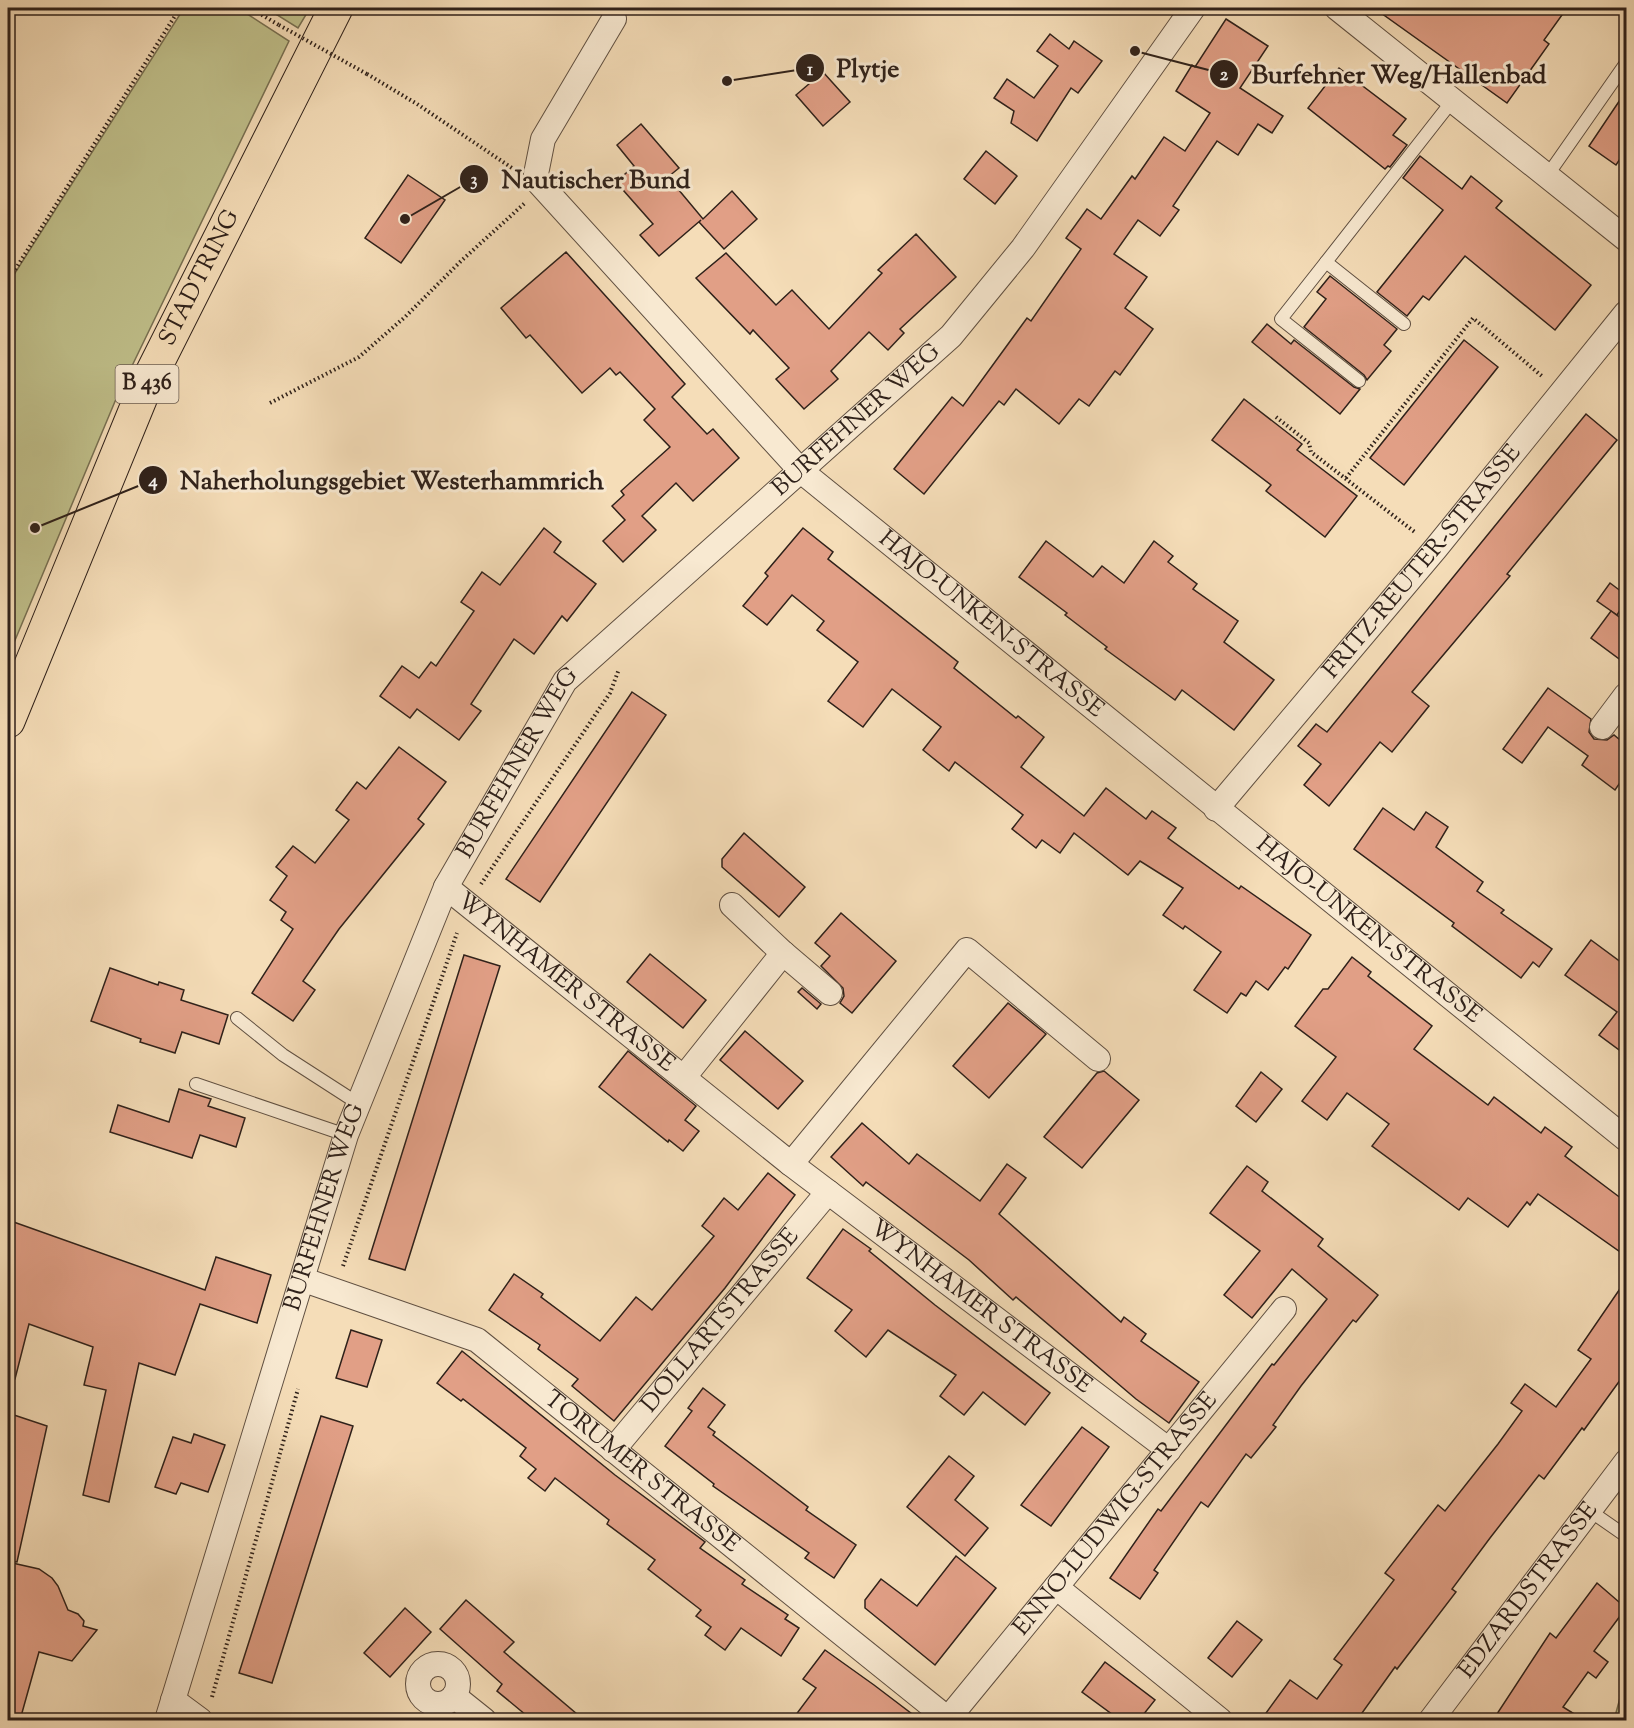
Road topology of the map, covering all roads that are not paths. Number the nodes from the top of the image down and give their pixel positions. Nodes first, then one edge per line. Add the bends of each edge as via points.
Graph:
1 (336, 8) edge
2 (1193, 8) edge
3 (1337, 8) edge
4 (617, 13) edge
5 (1626, 63) edge
6 (1453, 100) junction
7 (1547, 176) junction
8 (1626, 239) edge
9 (1326, 262) junction
10 (1626, 313) edge
11 (1404, 324) dead end
12 (1359, 381) dead end
13 (801, 471) junction
14 (1626, 695) edge
15 (8, 721) edge
16 (1602, 727) dead end
17 (1216, 809) junction
18 (447, 887) junction
19 (732, 905) dead end
20 (783, 953) junction
21 (830, 993) dead end
22 (237, 1018) dead end
23 (1098, 1059) dead end
24 (684, 1077) junction
25 (196, 1084) dead end
26 (359, 1104) junction
27 (346, 1135) junction
28 (1626, 1139) edge
29 (791, 1164) junction
30 (828, 1192) junction
31 (304, 1280) junction
32 (1284, 1309) dead end
33 (613, 1450) junction
34 (1169, 1450) junction
35 (1626, 1462) edge
36 (1590, 1511) junction
37 (1626, 1536) edge
38 (1056, 1587) junction
39 (454, 1696) dead end
40 (170, 1710) edge
41 (200, 1720) edge
42 (484, 1720) edge
43 (948, 1720) edge
44 (1220, 1720) edge
45 (1431, 1720) edge

1 - 15 highway, STADTRING / B 436 via 145,387
2 - 13 street, BURFEHNER WEG via 979,304 951,336
3 - 6 street
4 - 13 street, HAJO-UNKEN-STRASSE via 543,139 538,179
5 - 7 lane
6 - 7 street
6 - 9 lane
7 - 8 street
9 - 11 lane
9 - 12 lane via 1281,319
10 - 17 street, FRITZ-REUTER-STRASSE via 1436,548
13 - 17 street, HAJO-UNKEN-STRASSE
13 - 18 street, BURFEHNER WEG via 565,681
14 - 16 street
17 - 28 street, HAJO-UNKEN-STRASSE via 1402,954
18 - 24 street, WYNHAMER STRASSE
18 - 26 street, BURFEHNER WEG
19 - 20 street
20 - 21 street
20 - 24 street, WYNHAMER STRASSE
22 - 26 lane
23 - 29 street via 967,950
24 - 29 street, WYNHAMER STRASSE
25 - 27 lane
26 - 27 street, BURFEHNER WEG
27 - 31 street, BURFEHNER WEG
29 - 30 street, WYNHAMER STRASSE
30 - 33 street, DOLLARTSTRASSE
30 - 34 street, WYNHAMER STRASSE
31 - 33 street, TORUMER STRASSE via 477,1340
31 - 40 street, BURFEHNER WEG
32 - 34 street, ENNO-LUDWIG-STRASSE
33 - 43 street, TORUMER STRASSE
34 - 38 street, ENNO-LUDWIG-STRASSE
35 - 36 street, EDZARDSTRASSE
36 - 37 lane
36 - 45 street, EDZARDSTRASSE
38 - 43 street, ENNO-LUDWIG-STRASSE
38 - 44 street
39 - 42 street
40 - 41 street

